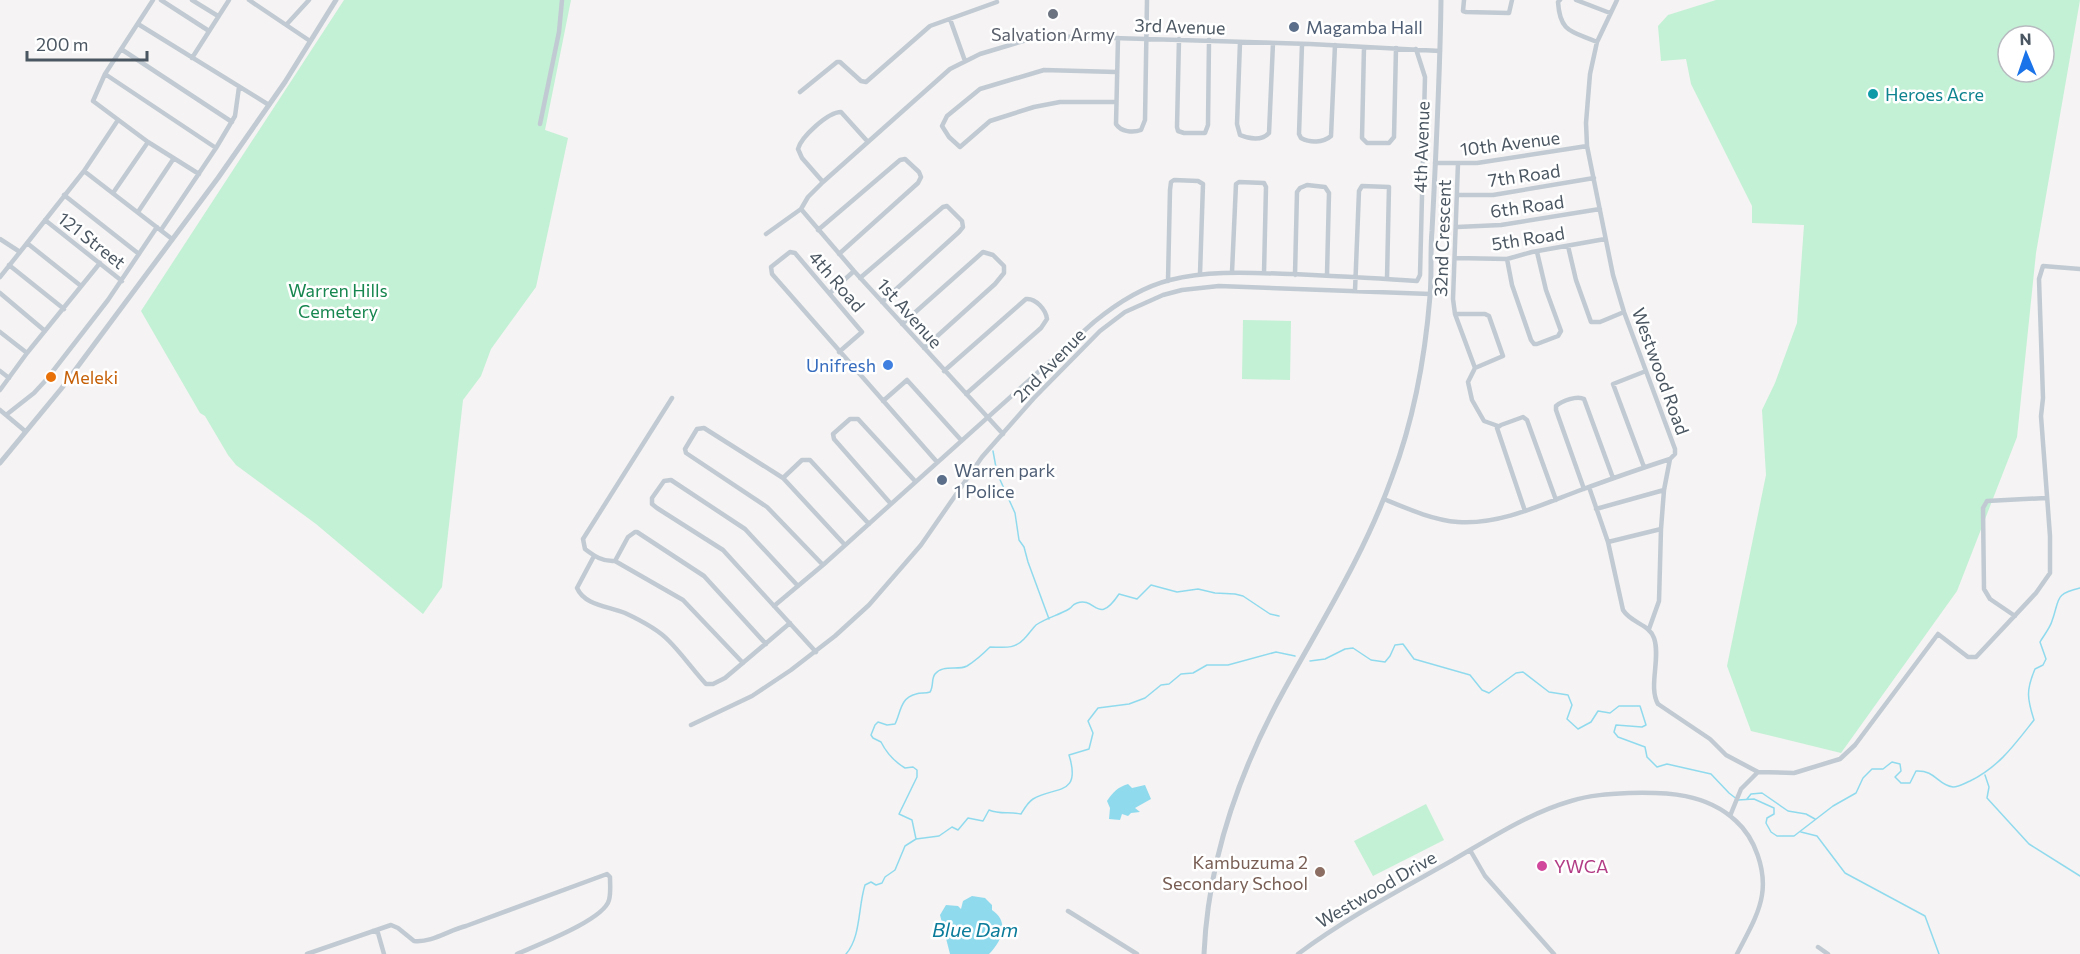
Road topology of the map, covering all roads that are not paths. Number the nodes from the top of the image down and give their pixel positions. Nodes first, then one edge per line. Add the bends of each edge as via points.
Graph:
1 (153, 0) edge
2 (161, 0) edge
3 (192, 0) edge
4 (229, 0) edge
5 (249, 0) edge
6 (336, 0) edge
7 (562, 0) edge
8 (1147, 0) edge
9 (1441, 0) edge
10 (1464, 0) edge
11 (1512, 0) edge
12 (1560, 0) edge
13 (1576, 0) edge
14 (1617, 0) edge
15 (308, 1) edge
16 (997, 2) dead end
17 (1610, 13) junction
18 (218, 16) junction
19 (950, 19) junction
20 (138, 24) junction
21 (287, 24) junction
22 (208, 32) junction
23 (1118, 38) junction
24 (1146, 38) junction
25 (1179, 39) junction
26 (1209, 40) junction
27 (310, 41) junction
28 (1240, 42) junction
29 (1598, 42) junction
30 (1273, 43) junction
31 (1302, 44) junction
32 (1335, 45) junction
33 (1364, 47) junction
34 (1396, 48) junction
35 (121, 49) junction
36 (1416, 49) junction
37 (1440, 51) junction
38 (192, 58) junction
39 (965, 61) junction
40 (1116, 72) junction
41 (105, 74) junction
42 (239, 87) junction
43 (800, 92) dead end
44 (1115, 102) junction
45 (268, 105) junction
46 (118, 120) junction
47 (232, 122) junction
48 (540, 124) dead end
49 (148, 142) junction
50 (868, 142) junction
51 (1587, 146) junction
52 (216, 148) junction
53 (174, 158) junction
54 (1435, 163) junction
55 (1458, 163) junction
56 (84, 171) junction
57 (199, 174) junction
58 (1594, 178) junction
59 (823, 182) junction
60 (113, 193) junction
61 (64, 195) junction
62 (1457, 195) junction
63 (801, 208) junction
64 (1600, 209) junction
65 (138, 212) junction
66 (45, 220) junction
67 (1457, 227) junction
68 (159, 229) junction
69 (818, 230) junction
70 (766, 234) dead end
71 (0, 239) edge
72 (172, 239) junction
73 (1605, 239) junction
74 (27, 243) junction
75 (1568, 246) junction
76 (20, 252) junction
77 (1537, 252) junction
78 (139, 254) junction
79 (839, 254) junction
80 (1456, 258) junction
81 (1507, 259) junction
82 (100, 263) junction
83 (9, 265) junction
84 (2080, 269) edge
85 (854, 271) junction
86 (1233, 272) junction
87 (1218, 273) junction
88 (1264, 273) junction
89 (1200, 274) junction
90 (1295, 274) junction
91 (1327, 275) junction
92 (0, 277) edge
93 (1356, 277) junction
94 (860, 278) junction
95 (1387, 279) junction
96 (122, 280) junction
97 (1168, 280) junction
98 (1417, 281) junction
99 (81, 286) junction
100 (1219, 286) junction
101 (1355, 291) junction
102 (0, 293) edge
103 (830, 293) junction
104 (1417, 294) junction
105 (1430, 294) junction
106 (882, 302) junction
107 (64, 309) junction
108 (1624, 312) junction
109 (1455, 314) junction
110 (902, 324) junction
111 (45, 331) junction
112 (0, 332) edge
113 (924, 348) junction
114 (838, 352) junction
115 (27, 353) junction
116 (1052, 360) junction
117 (1475, 368) junction
118 (1061, 369) junction
119 (0, 371) edge
120 (944, 371) junction
121 (1646, 371) junction
122 (9, 378) junction
123 (0, 390) edge
124 (966, 394) junction
125 (672, 398) dead end
126 (883, 401) junction
127 (0, 410) edge
128 (6, 415) junction
129 (986, 417) junction
130 (1498, 426) junction
131 (25, 431) junction
132 (1003, 434) junction
133 (961, 440) junction
134 (1670, 459) junction
135 (937, 462) junction
136 (0, 464) edge
137 (1644, 467) junction
138 (783, 478) junction
139 (1613, 478) junction
140 (915, 481) junction
141 (1587, 488) junction
142 (1664, 490) junction
143 (2046, 498) junction
144 (1384, 499) junction
145 (1556, 500) junction
146 (891, 504) junction
147 (1596, 509) junction
148 (1525, 511) junction
149 (869, 524) junction
150 (1661, 529) junction
151 (1608, 542) junction
152 (844, 545) junction
153 (594, 556) junction
154 (615, 561) junction
155 (823, 565) junction
156 (798, 586) junction
157 (774, 606) junction
158 (2015, 616) junction
159 (790, 623) junction
160 (1649, 629) junction
161 (766, 644) junction
162 (816, 652) junction
163 (743, 663) junction
164 (691, 725) dead end
165 (1758, 772) junction
166 (1730, 816) junction
167 (1470, 850) junction
168 (1068, 910) dead end
169 (372, 931) junction
170 (1818, 947) dead end
171 (307, 954) edge
172 (384, 954) edge
173 (517, 954) edge
174 (1137, 954) edge
175 (1204, 954) edge
176 (1298, 954) edge
177 (1554, 954) edge
178 (1737, 954) edge
179 (1828, 954) edge

1 - 20 street
2 - 22 street
3 - 18 street
4 - 18 street
5 - 21 street
6 - 27 street
7 - 48 street
8 - 24 street
9 - 37 street, 4th Avenue
10 - 11 street via 1463,11 1470,13 1509,13
12 - 29 street via 1559,18 1563,26
13 - 17 street
14 - 17 street, Westwood Road
15 - 21 street
16 - 19 street
17 - 29 street, Westwood Road
18 - 22 street
19 - 39 street
19 - 43 street via 922,32 866,82 837,62
20 - 35 street
20 - 38 street
21 - 27 street
22 - 38 street
23 - 24 street, 3rd Avenue
23 - 39 street, 3rd Avenue via 1042,36
23 - 40 street
24 - 25 street, 3rd Avenue
24 - 44 street via 1142,130 1119,129
25 - 26 street, 3rd Avenue
25 - 26 street via 1177,128 1184,134 1205,132 1208,125
26 - 28 street, 3rd Avenue
27 - 45 street
28 - 30 street, 3rd Avenue
28 - 30 street via 1237,124 1240,135 1251,138 1269,133
29 - 51 street, Westwood Road via 1587,97
30 - 31 street, 3rd Avenue
31 - 32 street, 3rd Avenue
31 - 32 street via 1299,134 1313,141 1331,136
32 - 33 street, 3rd Avenue
33 - 34 street, 3rd Avenue
33 - 34 street via 1362,138 1373,144 1389,143 1394,137
34 - 36 street, 3rd Avenue
35 - 41 street
35 - 47 street
36 - 37 street, 3rd Avenue
36 - 98 street via 1425,77
37 - 54 street, 4th Avenue
38 - 42 street
39 - 50 street, 3rd Avenue via 939,78
40 - 44 street
40 - 44 street via 1044,70 983,88 947,116 942,126 960,147 990,121 1034,106
41 - 46 street via 93,101
41 - 52 street
42 - 45 street
42 - 47 street
45 - 72 street
46 - 49 street
46 - 56 street
47 - 52 street
49 - 53 street
49 - 60 street
50 - 59 street, 3rd Avenue
50 - 59 street via 841,112 827,116 800,142 798,149
51 - 55 street, 10th Avenue
51 - 58 street, Westwood Road
52 - 57 street
53 - 57 street
53 - 65 street
54 - 55 street, 10th Avenue
54 - 105 street, 4th Avenue
55 - 62 street, 32nd Crescent
56 - 60 street
56 - 61 street
57 - 68 street
58 - 62 street, 7th Road via 1493,195
58 - 64 street, Westwood Road
59 - 63 street, 3rd Avenue
60 - 65 street
61 - 66 street
61 - 78 street
62 - 67 street, 32nd Crescent
63 - 69 street, 1st Avenue
63 - 70 street, 3rd Avenue
64 - 67 street, 6th Road via 1502,225
64 - 73 street, Westwood Road
65 - 68 street
66 - 74 street
66 - 82 street, 121 Street
67 - 80 street, 32nd Crescent
68 - 72 street
68 - 78 street
69 - 79 street, 1st Avenue
69 - 79 street via 900,160 905,159 920,172 918,183
71 - 76 street
72 - 131 street via 61,389
73 - 75 street, 5th Road
73 - 108 street, Westwood Road
74 - 76 street
74 - 99 street
75 - 77 street, 5th Road
75 - 108 street via 1591,322
76 - 83 street
77 - 81 street, 5th Road
77 - 81 street via 1561,331 1537,344 1531,340 1524,321
78 - 96 street
79 - 85 street, 1st Avenue
80 - 81 street, 5th Road
80 - 109 street, 32nd Crescent
82 - 96 street, 121 Street
82 - 99 street
83 - 92 street
83 - 107 street
84 - 143 street via 2043,266 2039,279
85 - 94 street, 1st Avenue
85 - 103 street
86 - 87 street
86 - 88 street
86 - 88 street via 1239,182 1266,186
87 - 89 street
87 - 100 street
88 - 90 street
89 - 97 street
89 - 97 street via 1203,184 1174,180 1170,190
90 - 91 street
90 - 91 street via 1298,192 1308,185 1325,187 1329,193
91 - 93 street
93 - 95 street
93 - 95 street via 1360,188 1389,187
93 - 101 street
94 - 106 street, 1st Avenue
94 - 106 street via 943,207 947,206 962,221 961,230
95 - 98 street
96 - 128 street via 34,393
97 - 116 street via 1108,310
98 - 104 street
99 - 107 street
100 - 101 street, 2nd Avenue
100 - 118 street, 2nd Avenue via 1163,295 1125,312
101 - 104 street, 2nd Avenue
102 - 111 street
103 - 114 street, 4th Road via 862,332
103 - 114 street, 4th Road via 795,253 790,252 771,267 772,274
104 - 105 street, 2nd Avenue
105 - 144 street, 4th Avenue via 1413,412
106 - 110 street, 1st Avenue
107 - 111 street
108 - 121 street, Westwood Road
109 - 117 street, 32nd Crescent
109 - 117 street, 32nd Crescent via 1485,314 1491,320 1503,356
110 - 113 street, 1st Avenue
110 - 113 street via 983,252 993,255 1004,266 1005,273
111 - 115 street
112 - 115 street
113 - 120 street, 1st Avenue
114 - 126 street
115 - 122 street
116 - 118 street
116 - 129 street
117 - 130 street via 1468,382 1472,400 1484,421
118 - 132 street, 2nd Avenue
119 - 122 street
120 - 124 street, 1st Avenue
120 - 124 street via 1026,299 1031,298 1046,312 1047,319 1041,328
121 - 134 street, Westwood Road via 1675,448
121 - 137 street via 1614,384
122 - 123 street
124 - 129 street, 1st Avenue
125 - 153 street via 582,539 585,549
126 - 133 street via 907,380
126 - 135 street
127 - 128 street
128 - 131 street
129 - 132 street, 1st Avenue
129 - 133 street
130 - 145 street via 1525,419
130 - 148 street
131 - 136 street
132 - 162 street, 2nd Avenue via 902,569
133 - 135 street
134 - 137 street, Westwood Road
134 - 142 street
135 - 140 street
137 - 139 street, Westwood Road
138 - 149 street via 802,460 810,460
138 - 152 street
138 - 155 street via 704,428 696,429 685,449 767,507
139 - 141 street, Westwood Road
139 - 141 street via 1584,399 1559,403 1556,410
140 - 146 street
140 - 146 street via 858,419 850,419 834,432 843,451
141 - 145 street, Westwood Road
141 - 147 street
142 - 147 street
142 - 150 street
143 - 158 street via 2050,573
143 - 158 street via 1987,501 1983,508 1984,589
144 - 148 street, Westwood Road via 1422,514 1460,522
144 - 175 street, 4th Avenue via 1360,555 1283,693 1245,774 1216,863
145 - 148 street, Westwood Road
146 - 149 street
147 - 151 street
149 - 152 street
150 - 151 street
150 - 160 street via 1659,601
151 - 160 street via 1623,610
152 - 155 street
153 - 154 street
153 - 163 street via 577,588 580,595 623,612 656,631 705,684 725,678
154 - 161 street via 628,537 637,532 704,576
154 - 163 street via 683,600
155 - 156 street
156 - 157 street
156 - 157 street via 745,529 671,480 664,481 652,504 723,550
157 - 159 street
158 - 165 street via 1976,657 1968,657 1938,634 1855,745 1840,759 1794,773
159 - 161 street
159 - 162 street
160 - 165 street via 1656,648 1656,702 1710,739 1726,755
161 - 163 street
162 - 164 street, 2nd Avenue via 752,696
165 - 166 street via 1743,786
166 - 167 street, Westwood Drive via 1701,800 1679,794 1596,795 1536,814
166 - 178 street via 1753,845 1763,881 1760,904
167 - 176 street, Westwood Drive via 1340,925
167 - 177 street via 1485,876
168 - 174 street
169 - 171 street
169 - 172 street via 378,933
169 - 173 street via 391,925 414,941 428,940 607,874 610,877 609,901 601,913
170 - 179 street

